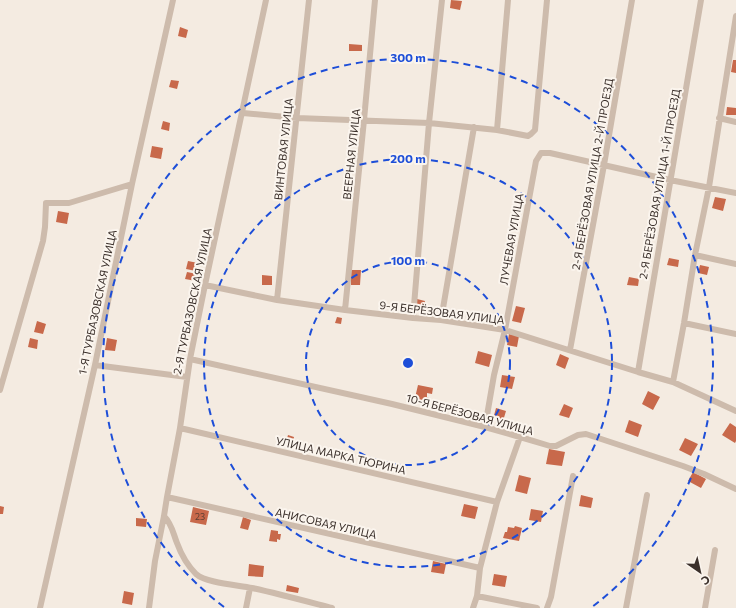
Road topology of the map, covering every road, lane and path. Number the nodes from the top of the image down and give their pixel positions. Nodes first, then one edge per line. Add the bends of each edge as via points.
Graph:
1 (173, 0) edge
2 (266, 0) edge
3 (309, 0) edge
4 (375, 0) edge
5 (442, 0) edge
6 (508, 0) edge
7 (547, 0) edge
8 (632, 0) edge
9 (701, 0) edge
10 (736, 16) edge
11 (733, 52) edge
12 (243, 113) junction
13 (297, 118) junction
14 (719, 118) junction
15 (364, 120) junction
16 (736, 122) edge
17 (429, 123) junction
18 (474, 127) junction
19 (497, 130) junction
20 (604, 165) junction
21 (670, 180) junction
22 (132, 184) junction
23 (709, 187) junction
24 (736, 193) edge
25 (695, 255) junction
26 (736, 264) edge
27 (205, 285) junction
28 (277, 300) junction
29 (345, 310) junction
30 (413, 318) junction
31 (441, 320) junction
32 (684, 323) junction
33 (505, 330) junction
34 (736, 334) edge
35 (570, 350) junction
36 (190, 359) junction
37 (94, 365) junction
38 (638, 372) junction
39 (187, 377) junction
40 (672, 382) junction
41 (0, 390) edge
42 (736, 411) edge
43 (485, 427) junction
44 (180, 428) junction
45 (520, 436) junction
46 (573, 476) dead end
47 (736, 489) edge
48 (647, 495) dead end
49 (167, 497) junction
50 (497, 502) junction
51 (164, 516) junction
52 (715, 550) dead end
53 (480, 568) junction
54 (250, 588) junction
55 (477, 596) junction
56 (40, 608) edge
57 (149, 608) edge
58 (246, 608) edge
59 (332, 608) edge
60 (473, 608) edge
61 (537, 608) edge
62 (547, 608) edge
63 (626, 608) edge
64 (705, 608) edge

1 - 22 street, 1-Я ТУРБАЗОВСКАЯ УЛИЦА
2 - 12 street, 2-Я ТУРБАЗОВСКАЯ УЛИЦА
3 - 13 street, ВИНТОВАЯ УЛИЦА
4 - 15 street, ВЕЕРНАЯ УЛИЦА
5 - 17 street
6 - 19 street
7 - 19 street via 535,130 528,136
8 - 20 street, 2-Я БЕРЁЗОВАЯ УЛИЦА 2-Й ПРОЕЗД
9 - 21 street, 2-Я БЕРЁЗОВАЯ УЛИЦА 1-Й ПРОЕЗД
10 - 11 street
11 - 14 street
12 - 13 street
12 - 27 street, 2-Я ТУРБАЗОВСКАЯ УЛИЦА
13 - 15 street
13 - 28 street, ВИНТОВАЯ УЛИЦА
14 - 16 street
14 - 23 street
15 - 17 street
15 - 29 street, ВЕЕРНАЯ УЛИЦА
17 - 18 street
17 - 30 street
18 - 19 street
18 - 31 street
20 - 21 street
20 - 33 street, ЛУЧЕВАЯ УЛИЦА via 550,153 541,153 536,161
20 - 35 street, 2-Я БЕРЁЗОВАЯ УЛИЦА 2-Й ПРОЕЗД
21 - 23 street
21 - 38 street, 2-Я БЕРЁЗОВАЯ УЛИЦА 1-Й ПРОЕЗД
22 - 37 street, 1-Я ТУРБАЗОВСКАЯ УЛИЦА
22 - 41 street via 69,204 46,203 43,241
23 - 24 street
23 - 25 street
25 - 26 street
25 - 32 street
27 - 28 street, 9-Я БЕРЁЗОВАЯ УЛИЦА
27 - 36 street, 2-Я ТУРБАЗОВСКАЯ УЛИЦА
28 - 29 street, 9-Я БЕРЁЗОВАЯ УЛИЦА
29 - 30 street, 9-Я БЕРЁЗОВАЯ УЛИЦА
30 - 31 street, 9-Я БЕРЁЗОВАЯ УЛИЦА
31 - 33 street, 9-Я БЕРЁЗОВАЯ УЛИЦА
32 - 34 street
32 - 40 street
33 - 35 street, 9-Я БЕРЁЗОВАЯ УЛИЦА
33 - 43 street, ЛУЧЕВАЯ УЛИЦА
35 - 38 street, 9-Я БЕРЁЗОВАЯ УЛИЦА
36 - 39 street, 2-Я ТУРБАЗОВСКАЯ УЛИЦА
36 - 43 street, 10-Я БЕРЁЗОВАЯ УЛИЦА
37 - 39 street
37 - 56 street, 1-Я ТУРБАЗОВСКАЯ УЛИЦА
38 - 40 street, 9-Я БЕРЁЗОВАЯ УЛИЦА
39 - 44 street, 2-Я ТУРБАЗОВСКАЯ УЛИЦА
40 - 42 street, 9-Я БЕРЁЗОВАЯ УЛИЦА
43 - 45 street, 10-Я БЕРЁЗОВАЯ УЛИЦА
44 - 49 street, 2-Я ТУРБАЗОВСКАЯ УЛИЦА
44 - 50 street, УЛИЦА МАРКА ТЮРИНА
45 - 47 street, 10-Я БЕРЁЗОВАЯ УЛИЦА via 556,446 586,434 683,466
45 - 50 street
46 - 62 street via 552,597
48 - 63 street
49 - 51 street, 2-Я ТУРБАЗОВСКАЯ УЛИЦА
49 - 53 street, АНИСОВАЯ УЛИЦА
50 - 53 street
51 - 54 street via 171,525 182,555 197,575 204,579
51 - 57 street, 2-Я ТУРБАЗОВСКАЯ УЛИЦА
52 - 64 street
53 - 55 street
54 - 58 street
54 - 59 street
55 - 60 street
55 - 61 street

